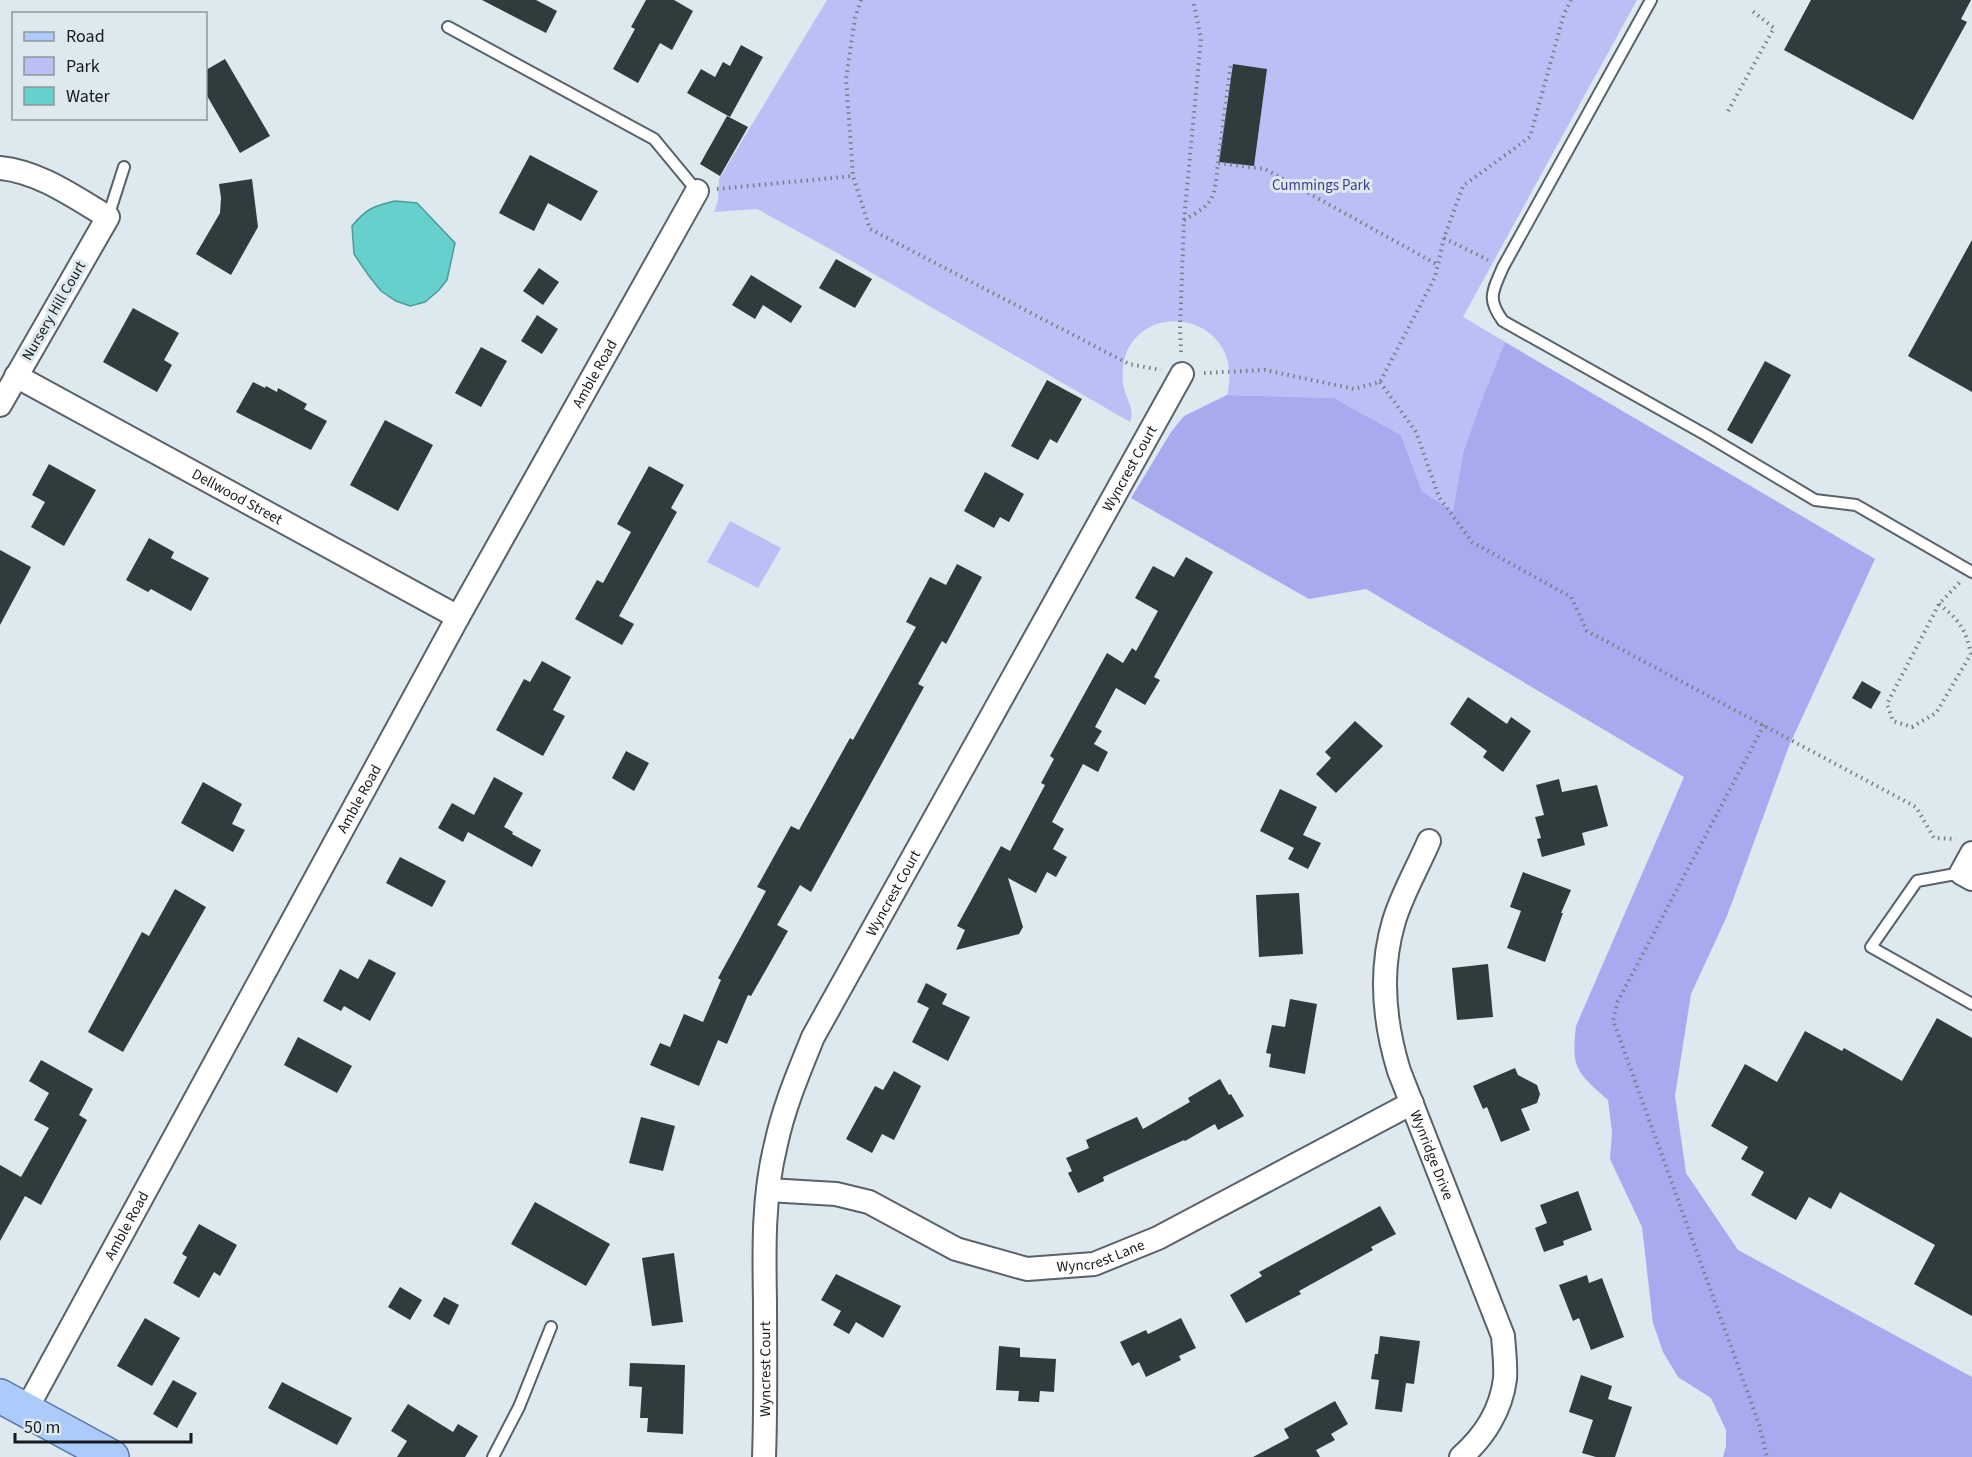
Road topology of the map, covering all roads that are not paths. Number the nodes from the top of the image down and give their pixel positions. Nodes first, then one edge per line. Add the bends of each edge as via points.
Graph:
1 (1651, 0) edge
2 (448, 27) dead end
3 (124, 167) dead end
4 (0, 168) edge
5 (697, 191) joint
6 (108, 217) junction
7 (1182, 374) road end
8 (16, 376) junction
9 (0, 405) edge
10 (1971, 571) edge
11 (458, 617) junction
12 (1429, 841) dead end
13 (1972, 853) edge
14 (1966, 876) edge
15 (1972, 1004) edge
16 (1412, 1103) junction
17 (768, 1190) junction
18 (551, 1327) dead end
19 (13, 1403) edge
20 (112, 1457) edge
21 (493, 1457) edge
22 (764, 1457) edge
23 (1461, 1457) edge

1 - 10 lane via 1503,267 1493,292 1493,307 1503,321 1815,500 1856,505
2 - 5 lane via 654,139
3 - 6 lane
4 - 6 street via 43,180
5 - 11 street, Amble Road
6 - 8 street, Nursery Hill Court
7 - 17 street, Wyncrest Court via 813,1036 789,1095
8 - 9 street, Nursery Hill Court
8 - 11 street, Dellwood Street
11 - 19 street, Amble Road
12 - 16 street, Wynridge Drive via 1394,920 1386,961 1384,998 1390,1041
13 - 14 street
14 - 15 lane via 1917,881 1871,947
16 - 17 street, Wyncrest Lane via 1158,1238 1094,1264 1027,1269 956,1249 869,1202 836,1194
16 - 23 street, Wynridge Drive via 1503,1336 1505,1378 1499,1403 1488,1426
17 - 22 street, Wyncrest Court via 764,1238
18 - 21 lane via 519,1407
19 - 20 main road

